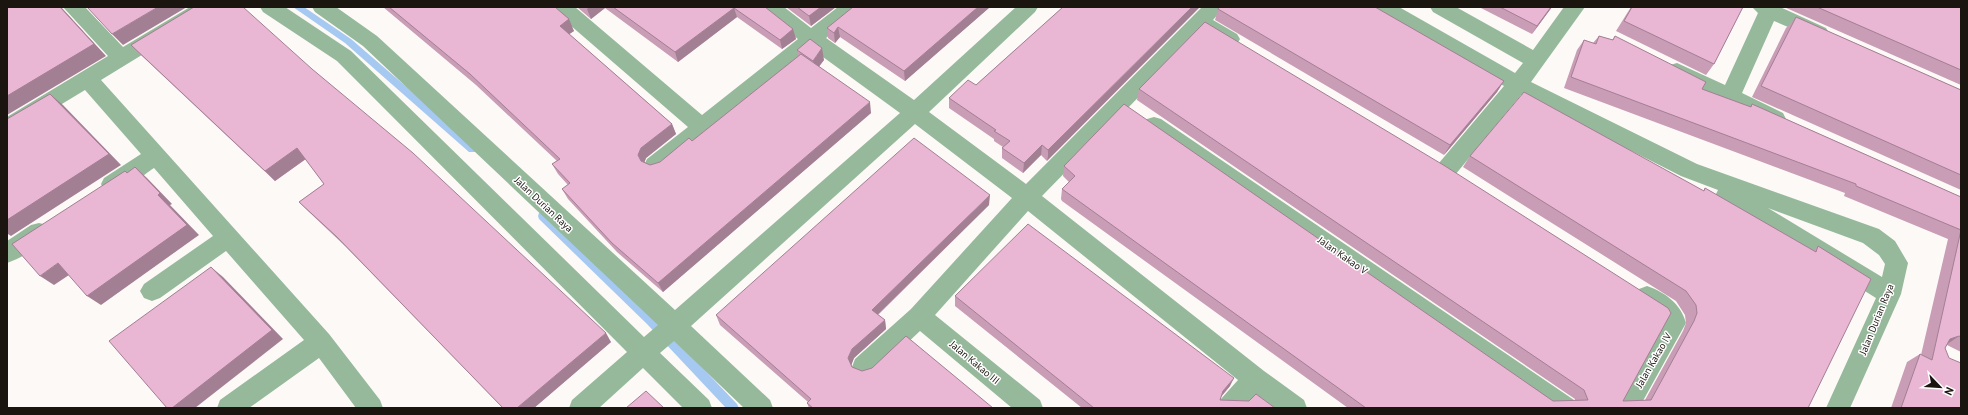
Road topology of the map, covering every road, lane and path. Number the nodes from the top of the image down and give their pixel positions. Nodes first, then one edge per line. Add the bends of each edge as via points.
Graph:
1 (73, 7) edge
2 (205, 7) edge
3 (270, 7) edge
4 (322, 7) edge
5 (562, 7) edge
6 (770, 7) edge
7 (851, 7) edge
8 (1028, 7) edge
9 (1383, 7) edge
10 (1440, 7) edge
11 (1575, 7) edge
12 (1767, 8) edge
13 (1207, 14) edge
14 (812, 39) junction
15 (1833, 39) edge
16 (1247, 49) edge
17 (122, 58) junction
18 (1662, 64) edge
19 (1527, 73) junction
20 (88, 79) junction
21 (1730, 98) junction
22 (1120, 102) junction
23 (915, 112) junction
24 (7, 127) edge
25 (702, 127) junction
26 (1795, 127) edge
27 (156, 155) junction
28 (654, 165) edge
29 (1689, 170) junction
30 (1467, 181) edge
31 (97, 193) edge
32 (1027, 197) junction
33 (59, 219) edge
34 (229, 238) junction
35 (7, 253) edge
36 (1627, 283) edge
37 (152, 291) dead end
38 (1889, 294) junction
39 (919, 316) junction
40 (671, 327) junction
41 (321, 342) junction
42 (647, 349) junction
43 (864, 367) dead end
44 (1255, 379) junction
45 (229, 408) edge
46 (371, 408) edge
47 (581, 408) edge
48 (700, 408) edge
49 (760, 408) edge
50 (1031, 408) edge
51 (1229, 408) edge
52 (1295, 408) edge
53 (1565, 408) edge
54 (1626, 408) edge
55 (1838, 408) edge

1 - 17 street
2 - 17 street
3 - 42 street via 344,56
4 - 40 street, Jalan Durian Raya via 370,41
5 - 25 street
6 - 14 street
7 - 14 street
8 - 23 street
9 - 19 street
10 - 19 street
11 - 19 street
12 - 15 street
12 - 21 street
13 - 16 street
13 - 22 street
14 - 23 street
14 - 25 street
17 - 20 street
18 - 21 street
19 - 29 street
19 - 30 street via 1441,165
20 - 24 street
20 - 27 street
21 - 26 street
22 - 32 street
22 - 53 street, Jalan Kakao V
23 - 32 street
23 - 40 street
25 - 28 street
27 - 31 street
27 - 34 street
29 - 38 street
29 - 38 street, Jalan Durian Raya via 1871,236 1887,248 1896,263
32 - 39 street
32 - 44 street
33 - 35 street
34 - 37 street
34 - 41 street
36 - 54 street, Jalan Kakao IV via 1666,309 1673,316 1674,323
38 - 55 street, Jalan Durian Raya
39 - 43 street
39 - 50 street, Jalan Kakao III
40 - 42 street
40 - 49 street, Jalan Durian Raya
41 - 45 street
41 - 46 street
42 - 47 street
42 - 48 street
44 - 51 street
44 - 52 street

